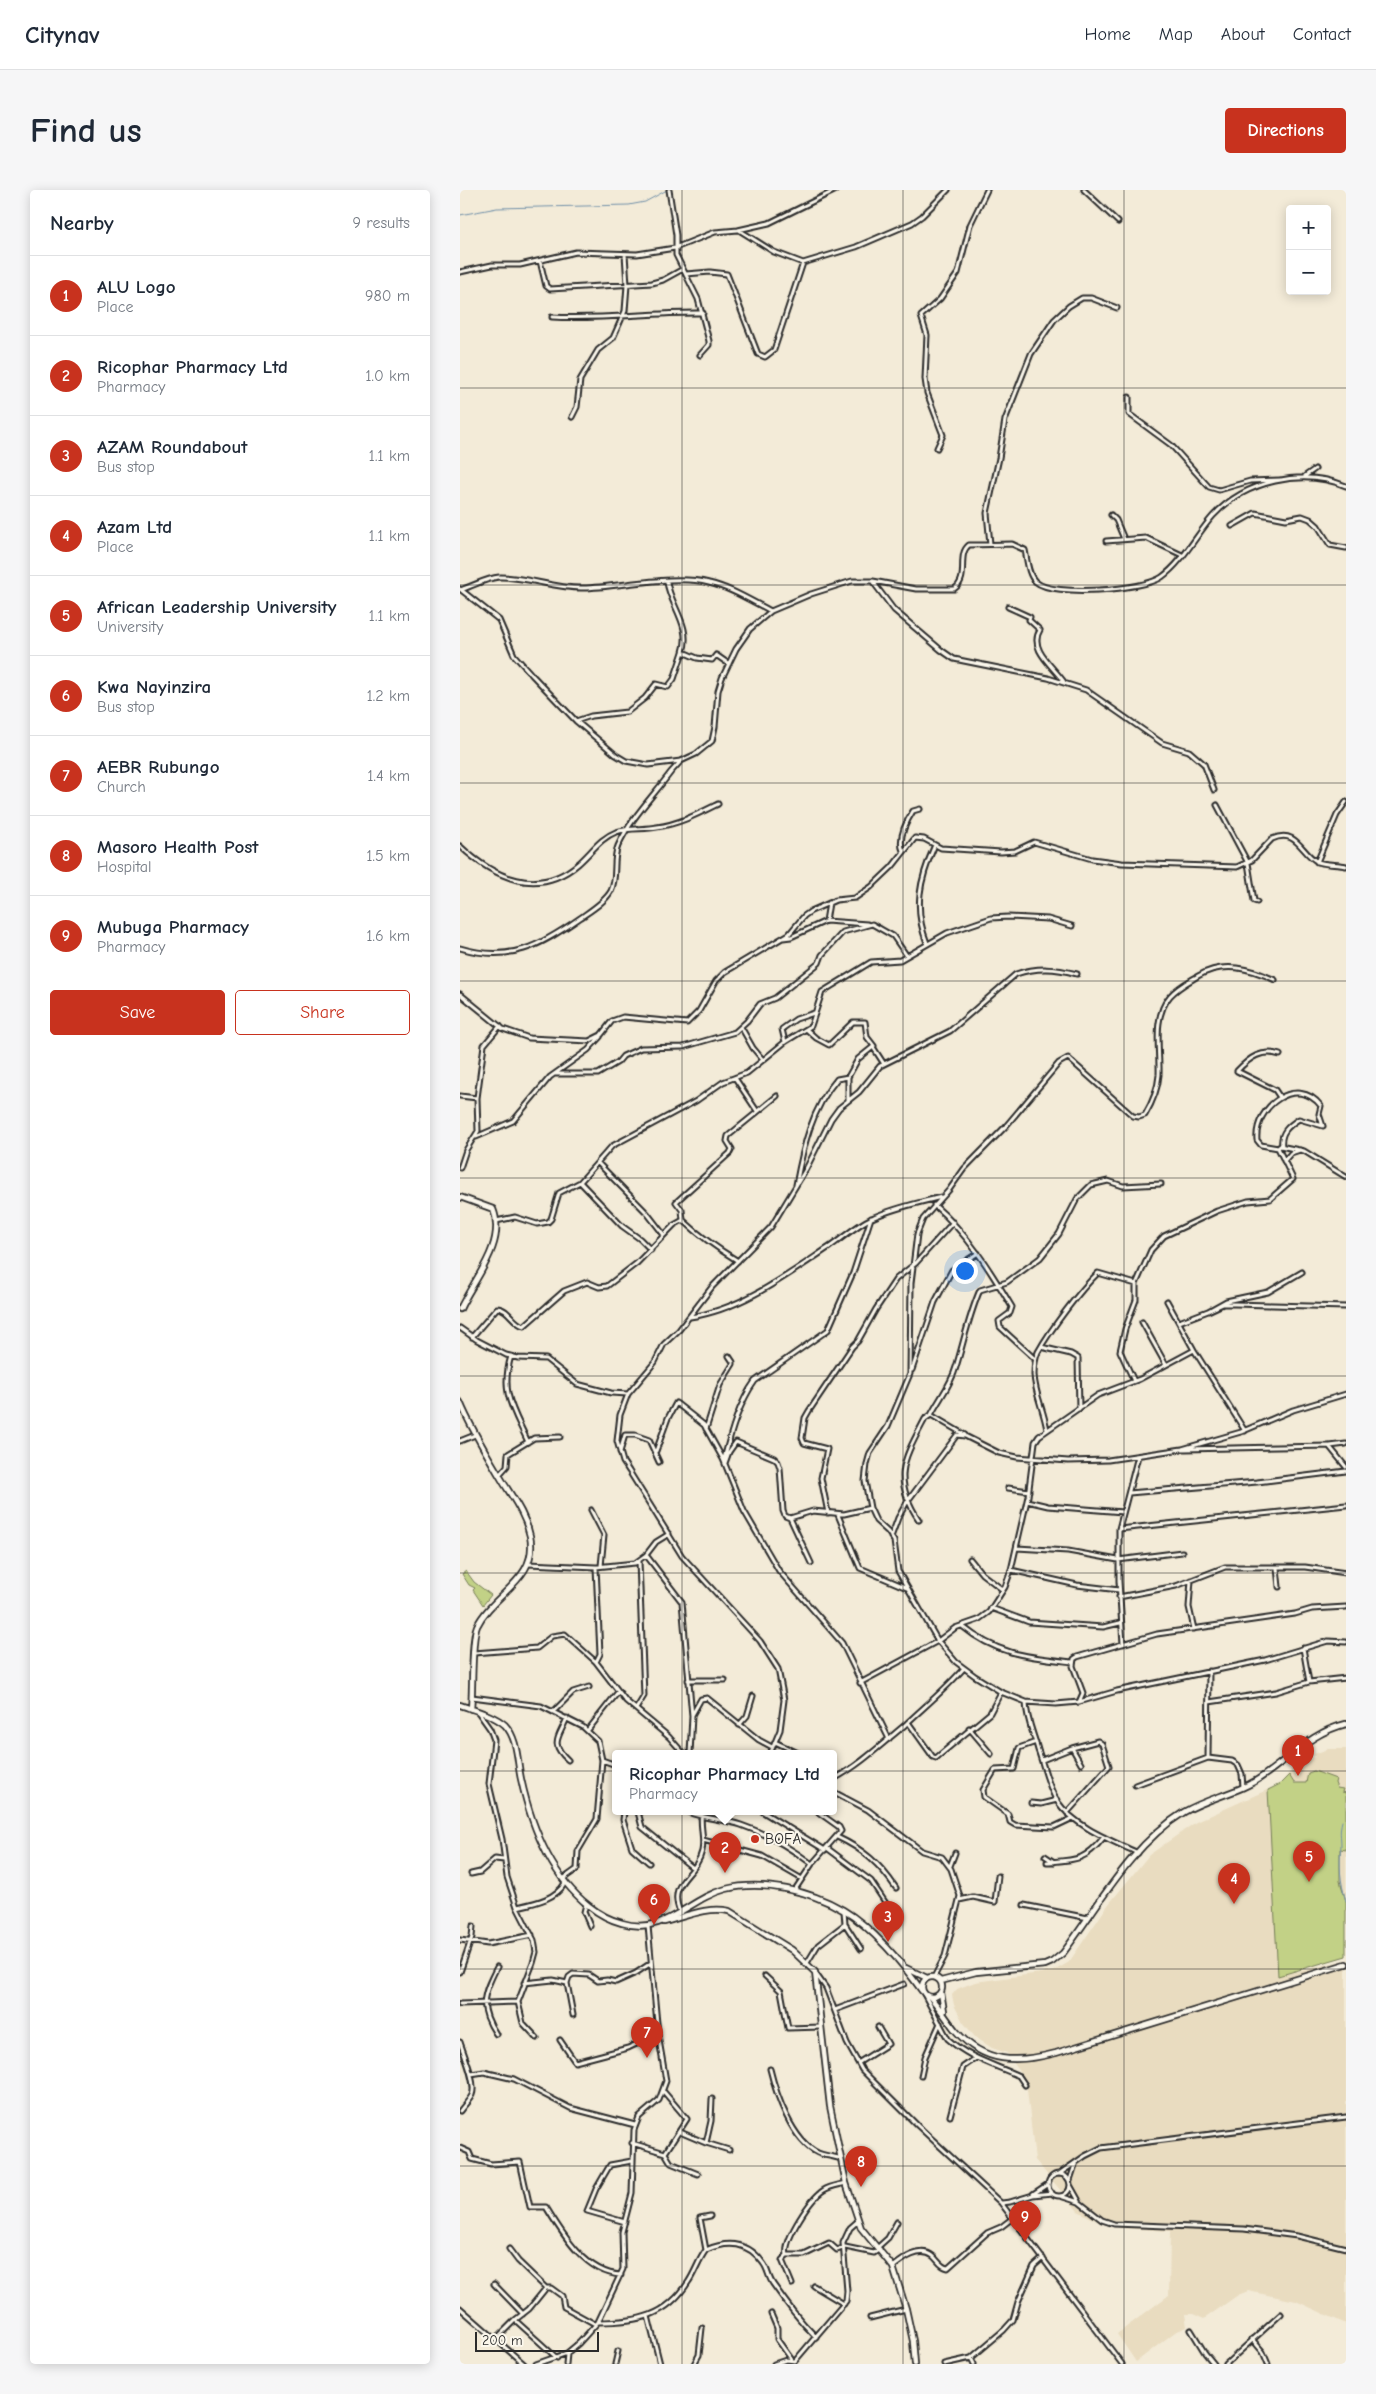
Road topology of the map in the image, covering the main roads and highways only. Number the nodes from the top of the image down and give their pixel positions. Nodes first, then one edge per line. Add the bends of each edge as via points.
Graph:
1 (460, 1197) edge
2 (460, 1309) edge
3 (460, 1402) edge
4 (460, 1705) edge
5 (471, 1709) junction
6 (1346, 1724) edge
7 (661, 1923) junction
8 (898, 1962) junction
9 (1346, 1964) edge
10 (927, 1978) junction
11 (941, 1981) junction
12 (923, 1992) junction
13 (941, 1992) junction
14 (930, 1997) junction
15 (944, 2013) junction
16 (915, 2364) edge

1 - 2 main road via 493,1209 496,1222 488,1258
3 - 5 main road via 475,1435 528,1526 531,1548 528,1564 516,1584 491,1606 477,1626
4 - 5 main road
5 - 7 main road via 499,1720 511,1734 526,1800 564,1881 595,1911 619,1922 633,1926
6 - 11 main road via 1321,1732 1262,1778 1201,1802 1163,1827 1138,1853 1063,1953 1052,1962 976,1972
7 - 8 main road via 715,1893 735,1887 762,1886 793,1892 844,1911 861,1923
7 - 16 main road via 704,1912 729,1911 783,1944 815,1972 830,2106 846,2183 858,2221 892,2267 906,2309
8 - 10 main road
8 - 12 main road
9 - 15 main road via 1032,2060 1009,2061 984,2052 962,2037
10 - 11 main road
10 - 12 main road via 922,1984
11 - 13 main road
12 - 14 main road
13 - 14 main road via 937,1997
13 - 15 main road
14 - 15 main road

